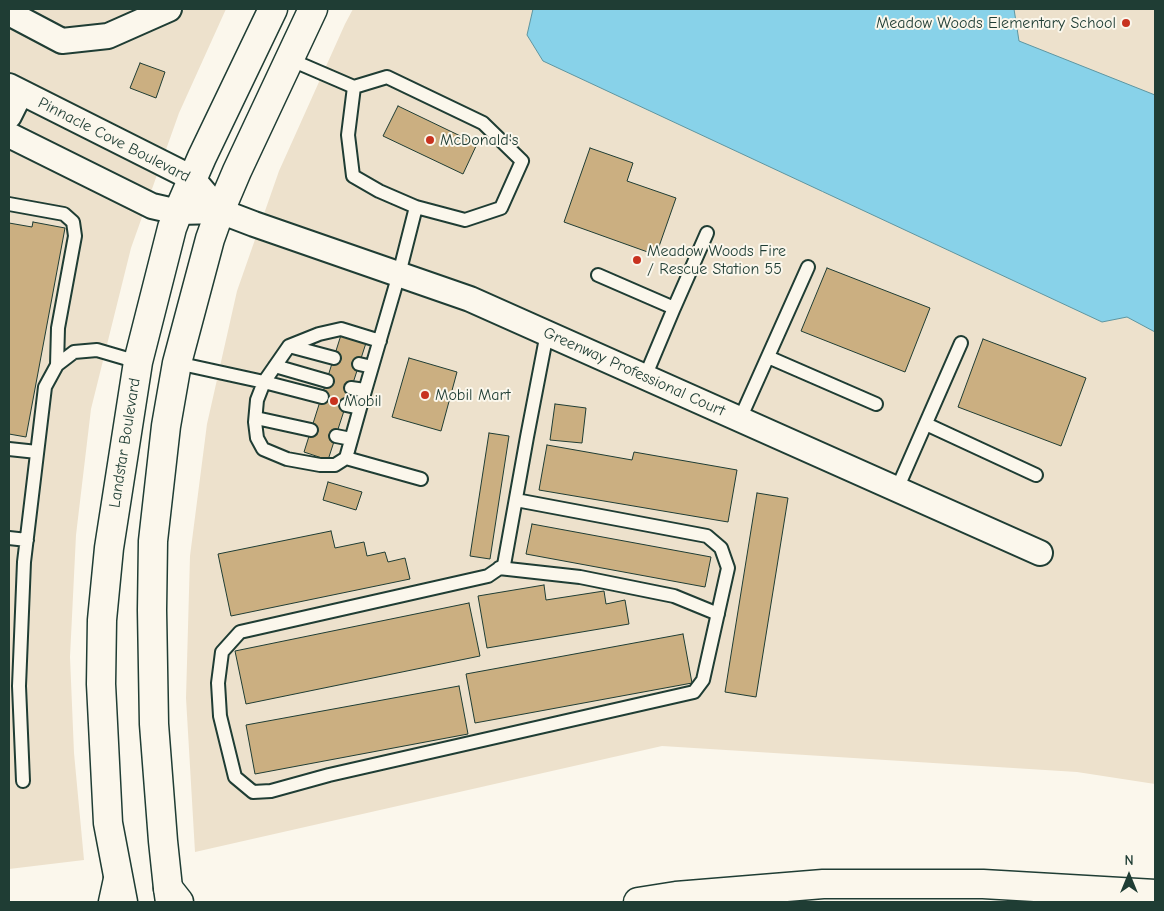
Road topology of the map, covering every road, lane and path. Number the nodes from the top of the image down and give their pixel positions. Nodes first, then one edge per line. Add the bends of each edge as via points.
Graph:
1 (169, 9) edge
2 (272, 9) edge
3 (312, 9) edge
4 (9, 13) edge
5 (289, 59) junction
6 (354, 87) junction
7 (15, 89) edge
8 (9, 116) edge
9 (9, 135) edge
10 (192, 178) junction
11 (9, 204) edge
12 (416, 208) junction
13 (220, 211) junction
14 (178, 212) junction
15 (707, 233) dead end
16 (808, 267) dead end
17 (399, 274) junction
18 (598, 275) dead end
19 (674, 308) junction
20 (547, 333) junction
21 (380, 341) junction
22 (961, 342) dead end
23 (289, 346) junction
24 (768, 357) junction
25 (334, 358) dead end
26 (138, 362) junction
27 (177, 363) junction
28 (359, 364) dead end
29 (57, 365) junction
30 (275, 366) junction
31 (372, 367) junction
32 (645, 377) junction
33 (327, 381) dead end
34 (264, 382) junction
35 (351, 388) dead end
36 (365, 390) junction
37 (322, 397) dead end
38 (876, 404) dead end
39 (346, 405) dead end
40 (360, 408) junction
41 (256, 418) junction
42 (740, 419) junction
43 (926, 424) junction
44 (311, 430) dead end
45 (336, 436) dead end
46 (351, 439) junction
47 (9, 448) edge
48 (37, 452) junction
49 (346, 458) junction
50 (1036, 475) dead end
51 (421, 479) dead end
52 (897, 489) junction
53 (516, 500) junction
54 (9, 538) edge
55 (27, 540) junction
56 (1040, 553) dead end
57 (499, 568) junction
58 (718, 614) junction
59 (15, 632) edge
60 (14, 686) edge
61 (23, 782) dead end
62 (1155, 894) edge
63 (118, 895) edge
64 (172, 897) edge
65 (638, 902) edge

1 - 4 street via 108,36 62,41
2 - 10 main road, Landstar Boulevard
3 - 5 main road
5 - 6 lane
5 - 13 main road
6 - 12 lane via 348,135 353,176
6 - 12 lane via 387,77 482,123 522,161 501,208 465,220
7 - 8 street
7 - 10 street, Pinnacle Cove Boulevard
9 - 14 street via 152,206
10 - 13 street, Pinnacle Cove Boulevard
10 - 14 main road, Landstar Boulevard
11 - 29 lane via 64,214 73,222 75,236 58,328
12 - 17 lane
13 - 14 street
13 - 17 street, Greenway Professional Court
13 - 27 main road
14 - 26 main road, Landstar Boulevard
15 - 19 lane
16 - 24 lane
17 - 20 street, Greenway Professional Court via 470,299
17 - 21 lane
18 - 19 lane
19 - 32 lane
20 - 32 street, Greenway Professional Court
20 - 53 lane
21 - 23 lane via 341,329
21 - 31 lane
22 - 43 lane
23 - 25 lane
23 - 30 lane
24 - 38 lane
24 - 42 lane
26 - 29 lane via 97,350 74,352
26 - 63 main road, Landstar Boulevard via 109,548 102,620 101,684 108,823
27 - 34 lane
27 - 64 main road via 152,541 154,724
28 - 31 lane
29 - 48 lane via 45,387
30 - 33 lane
30 - 34 lane
31 - 36 lane
32 - 42 street, Greenway Professional Court
34 - 37 lane
34 - 41 lane via 257,400
35 - 36 lane
36 - 40 lane
39 - 40 lane
40 - 46 lane
41 - 44 lane
41 - 49 lane via 257,438 262,449 287,459 320,465 335,465
42 - 52 street, Greenway Professional Court
43 - 50 lane
43 - 52 lane
45 - 46 lane
46 - 49 lane
47 - 48 lane
48 - 55 lane
49 - 51 lane
52 - 56 street, Greenway Professional Court
53 - 57 lane via 504,565
53 - 58 lane via 706,536 721,548 728,568
54 - 55 lane
55 - 59 lane
57 - 58 lane via 580,577 665,594
57 - 58 lane via 488,576 240,632 222,652 218,683 220,716 235,777 253,792 271,791 694,692 703,680
59 - 60 lane
60 - 61 lane
62 - 65 main road via 984,884 823,884

